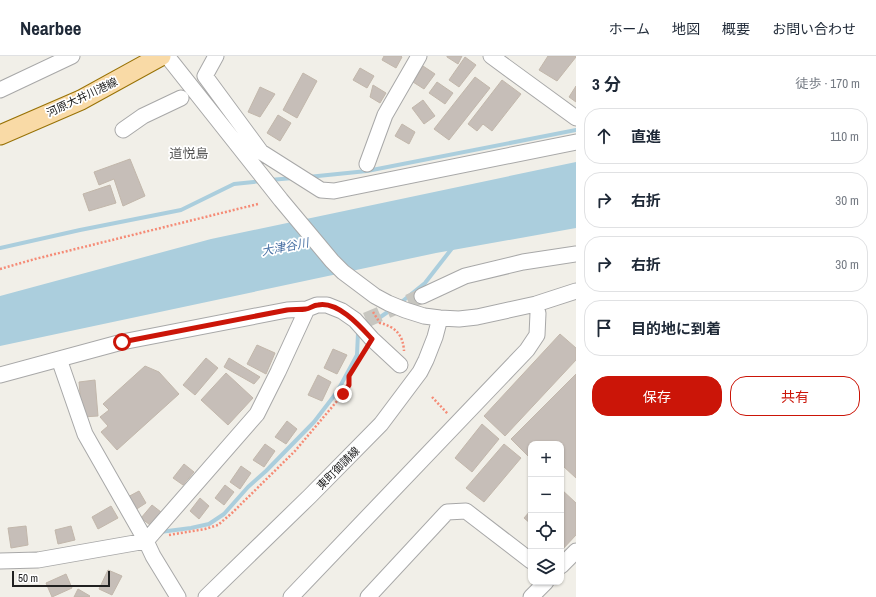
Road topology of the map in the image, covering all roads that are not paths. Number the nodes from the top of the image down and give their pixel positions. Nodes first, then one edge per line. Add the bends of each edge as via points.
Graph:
1 (72, 56) edge
2 (161, 56) edge
3 (167, 56) edge
4 (216, 56) edge
5 (419, 56) edge
6 (491, 56) edge
7 (0, 90) edge
8 (181, 98) dead end
9 (576, 118) edge
10 (123, 130) dead end
11 (0, 135) edge
12 (576, 142) edge
13 (367, 164) dead end
14 (576, 254) edge
15 (576, 291) edge
16 (422, 296) tunnel mouth
17 (307, 309) junction
18 (538, 313) dead end
19 (440, 318) junction
20 (59, 359) junction
21 (400, 365) dead end
22 (0, 375) edge
23 (146, 541) junction
24 (576, 551) edge
25 (528, 559) edge
26 (3, 563) edge
27 (564, 563) edge
28 (543, 585) edge
29 (178, 597) edge
30 (206, 597) edge
31 (291, 597) edge
32 (368, 597) edge
33 (531, 597) edge

1 - 7 street
2 - 11 main road, 河原大井川港線 via 81,100
3 - 19 street via 343,272 388,303 424,316
4 - 12 street via 205,76 261,152 321,190 334,191
5 - 13 street via 385,115
6 - 9 street
8 - 10 street via 143,116
14 - 16 street via 523,262 465,276
15 - 19 street via 536,304 477,317
17 - 20 street via 287,310 130,341
17 - 21 street via 327,305 362,321 372,339
17 - 23 street via 257,414
18 - 31 street via 537,335 527,350
19 - 30 street, 東町御請線 via 420,372 382,424
20 - 22 street
20 - 23 street via 85,434
23 - 26 street via 38,560
23 - 29 street
24 - 27 street
25 - 32 street via 466,510 447,512
28 - 33 street

